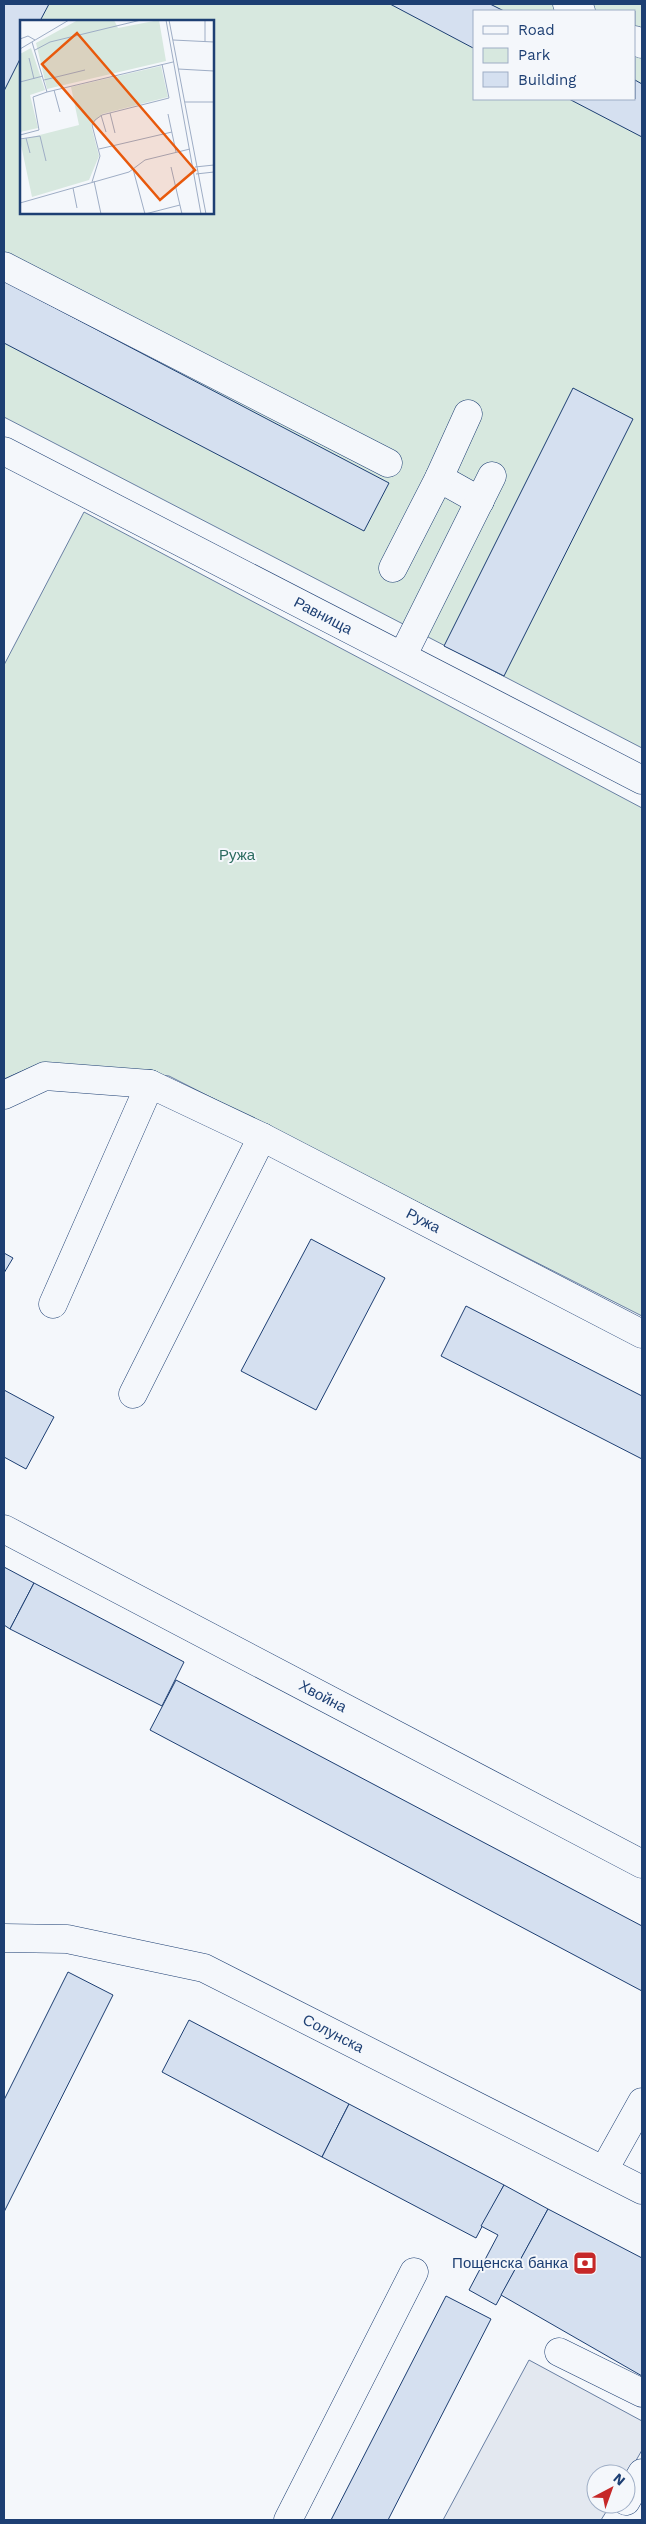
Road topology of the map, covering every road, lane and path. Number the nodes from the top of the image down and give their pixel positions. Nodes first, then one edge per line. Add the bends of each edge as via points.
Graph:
1 (567, 4) edge
2 (579, 10) edge
3 (4, 266) edge
4 (468, 414) dead end
5 (4, 451) edge
6 (388, 464) dead end
7 (492, 476) dead end
8 (439, 478) junction
9 (480, 501) junction
10 (393, 568) dead end
11 (404, 656) junction
12 (642, 780) edge
13 (150, 1084) junction
14 (4, 1095) edge
15 (262, 1137) junction
16 (53, 1304) dead end
17 (642, 1334) edge
18 (133, 1394) dead end
19 (4, 1530) edge
20 (642, 1864) edge
21 (4, 1939) edge
22 (642, 2102) edge
23 (604, 2170) junction
24 (642, 2190) edge
25 (414, 2272) dead end
26 (559, 2352) dead end
27 (642, 2393) edge
28 (288, 2520) edge

1 - 2 street
3 - 6 street
4 - 8 street
5 - 11 street, Равнища
7 - 9 street
8 - 9 street
8 - 10 street
9 - 11 street
11 - 12 street, Равнища
13 - 14 street, Ружа via 45,1076
13 - 15 street, Ружа
13 - 16 street
15 - 17 street, Ружа
15 - 18 street
19 - 20 street, Хвойна
21 - 23 street, Солунска via 67,1939 204,1968
22 - 23 street
23 - 24 street, Солунска
25 - 28 street
26 - 27 street

